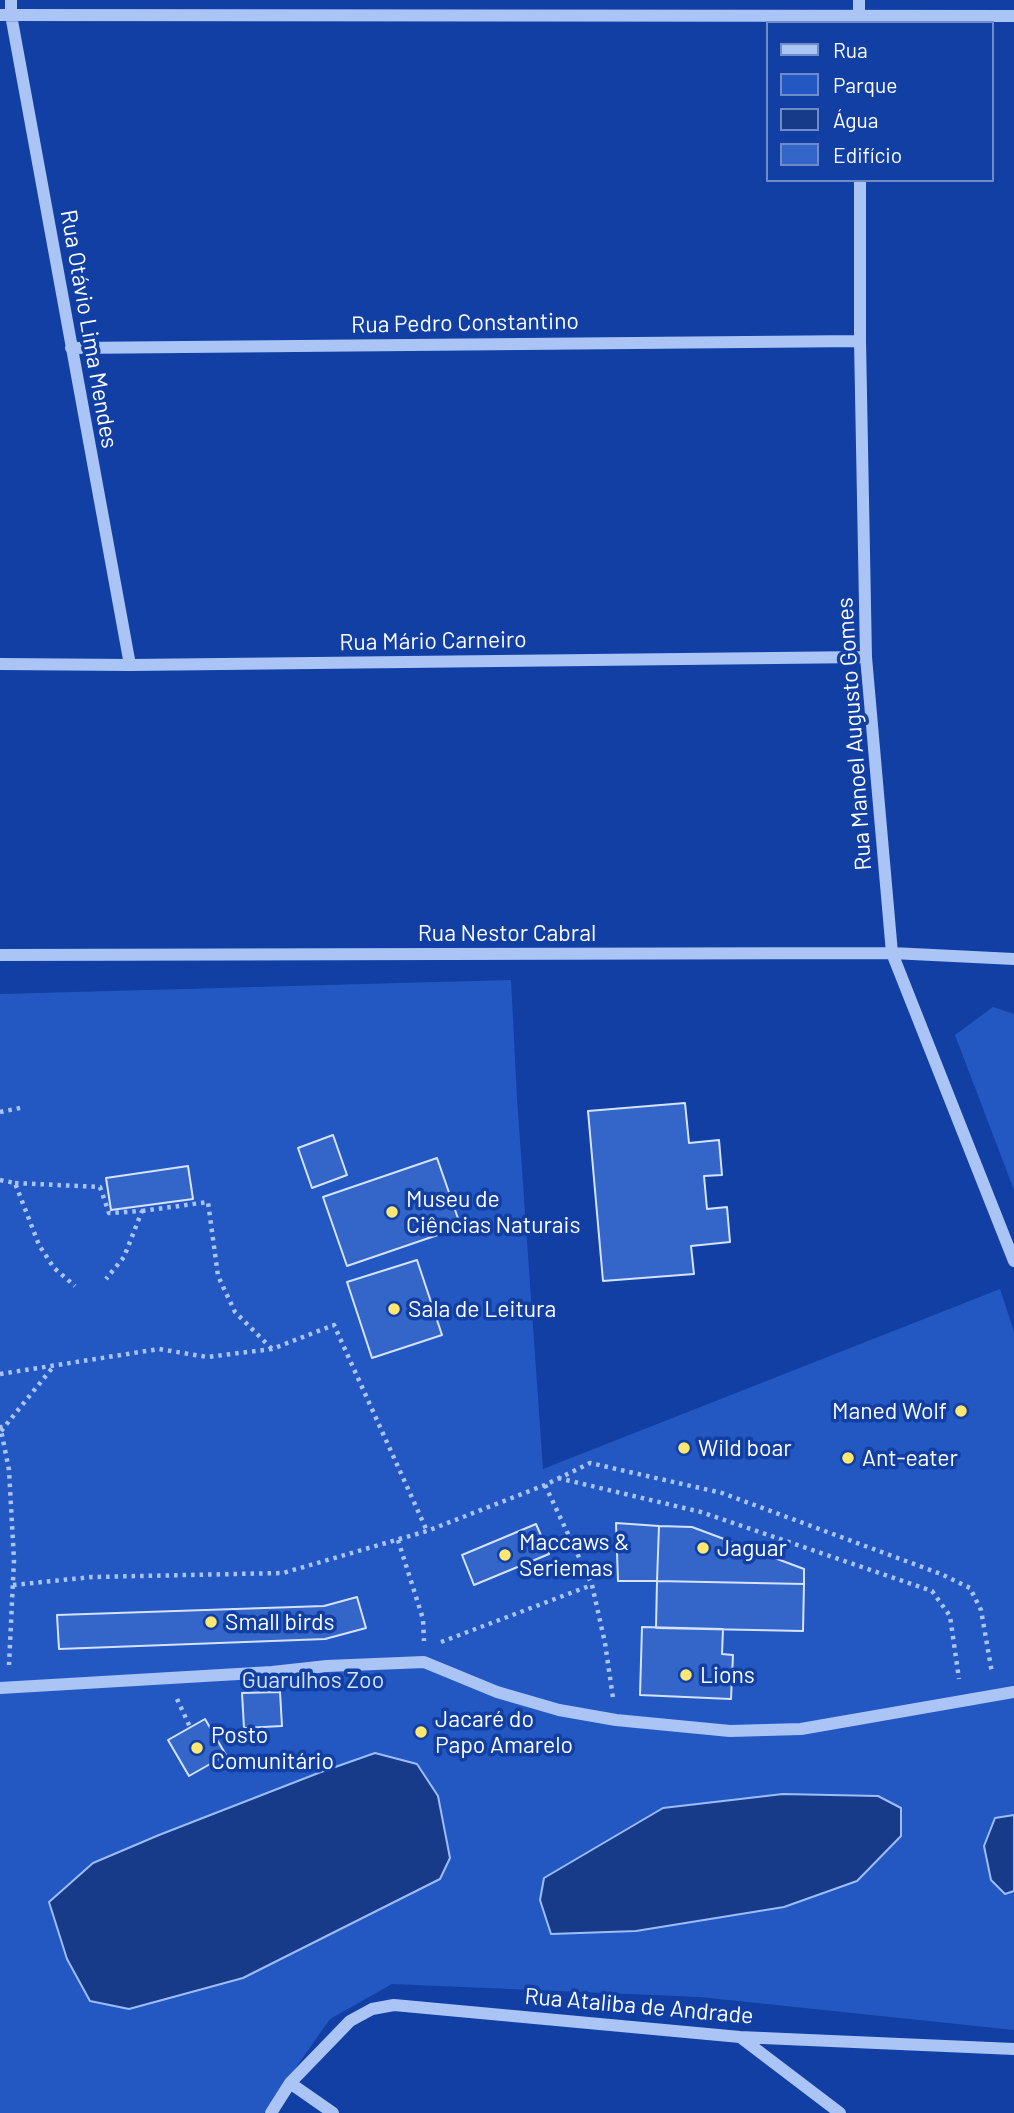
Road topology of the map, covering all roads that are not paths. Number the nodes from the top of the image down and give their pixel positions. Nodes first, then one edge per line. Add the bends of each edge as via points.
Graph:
1 (11, 0) edge
2 (859, 0) edge
3 (6, 15) edge
4 (1014, 16) edge
5 (859, 19) edge
6 (860, 182) edge
7 (860, 341) junction
8 (71, 348) junction
9 (866, 657) junction
10 (0, 664) edge
11 (130, 665) junction
12 (892, 953) junction
13 (0, 956) edge
14 (1014, 960) edge
15 (1014, 1261) edge
16 (4, 1688) edge
17 (1014, 1692) edge
18 (740, 2037) junction
19 (1014, 2049) edge
20 (290, 2083) junction
21 (271, 2113) edge
22 (333, 2113) edge
23 (840, 2113) edge

1 - 3 street, Rua Otávio Lima Mendes
2 - 5 street
3 - 5 street
3 - 8 street, Rua Otávio Lima Mendes
4 - 5 street
6 - 7 street, Rua Manoel Augusto Gomes
7 - 8 street, Rua Pedro Constantino
7 - 9 street, Rua Manoel Augusto Gomes
8 - 11 street, Rua Otávio Lima Mendes
9 - 11 street, Rua Mário Carneiro
9 - 12 street, Rua Manoel Augusto Gomes
10 - 11 street, Rua Mário Carneiro
12 - 13 street, Rua Nestor Cabral
12 - 14 street, Rua Nestor Cabral
12 - 15 street, Rua Manoel Augusto Gomes
16 - 17 street via 424,1662 497,1692 559,1710 730,1731 801,1729
18 - 19 street, Rua Ataliba de Andrade
18 - 20 street, Rua Ataliba de Andrade via 394,2005 372,2009 350,2021
18 - 23 street
20 - 21 street, Rua Ataliba de Andrade
20 - 22 street

